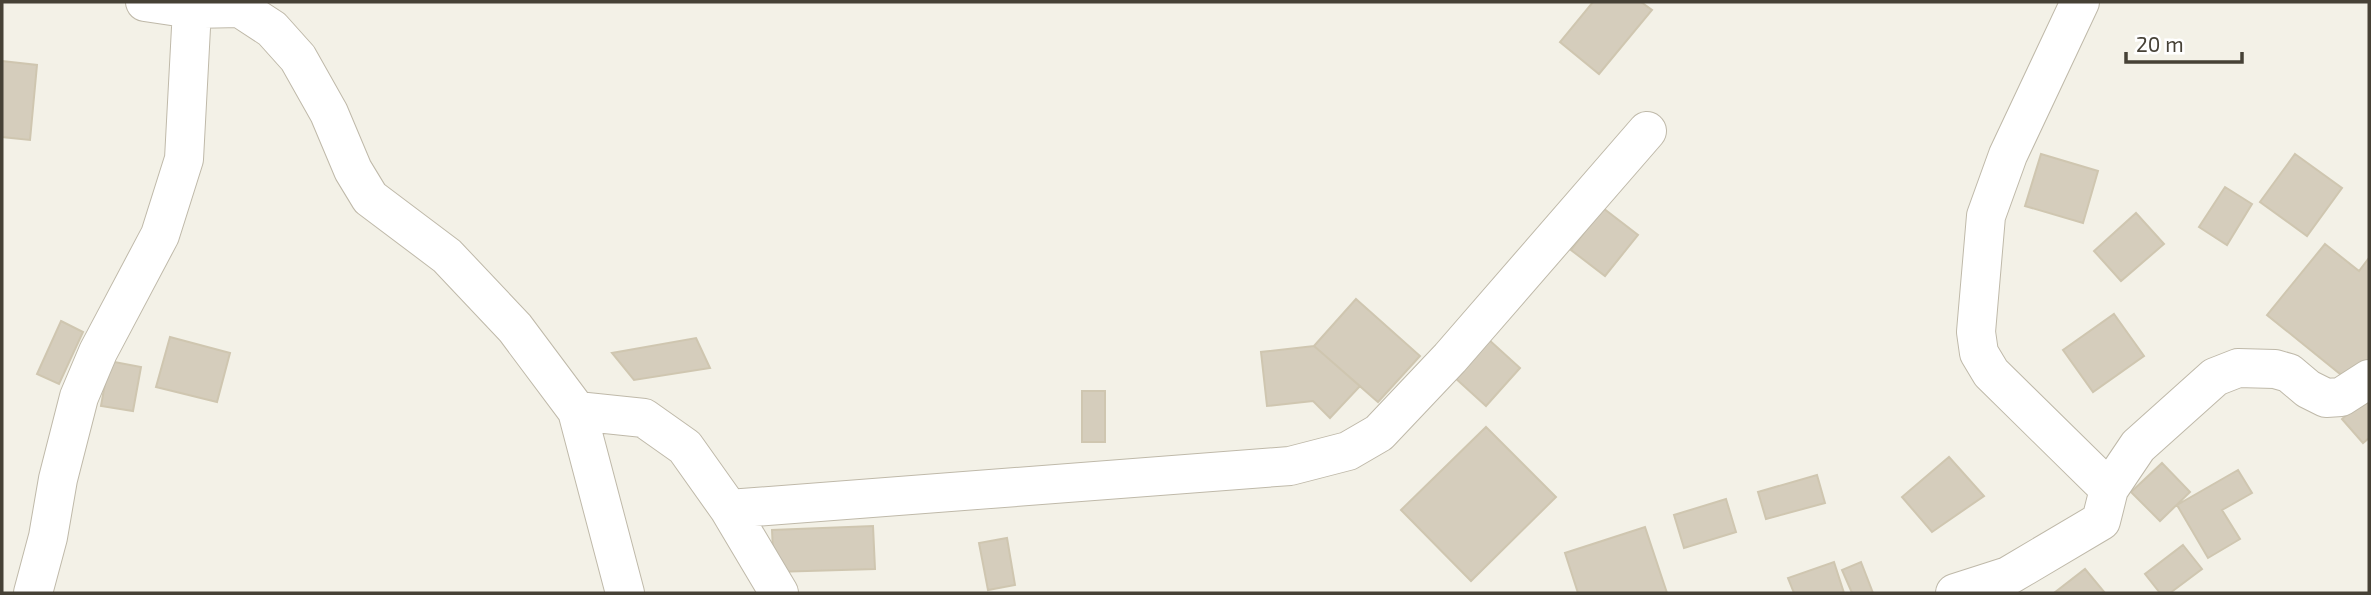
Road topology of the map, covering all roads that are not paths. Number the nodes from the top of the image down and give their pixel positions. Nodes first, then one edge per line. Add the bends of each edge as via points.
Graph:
1 (145, 2) edge
2 (2080, 2) edge
3 (240, 5) edge
4 (192, 9) junction
5 (1647, 131) dead end
6 (2369, 379) edge
7 (578, 411) junction
8 (2109, 489) junction
9 (729, 509) junction
10 (33, 593) edge
11 (625, 593) edge
12 (779, 593) edge
13 (1955, 593) edge

1 - 4 street
2 - 8 street via 2008,155 1986,216 1976,332 1979,353 1991,373
3 - 4 street
3 - 7 street via 272,29 298,58 370,198 447,256 515,328
4 - 10 street via 184,159 160,235 79,397
5 - 9 street via 1450,358 1379,433 1348,451 1290,466
6 - 8 street via 2341,397 2326,398 2275,369 2238,368 2215,377 2138,446
7 - 9 street via 644,418 685,447
7 - 11 street
8 - 13 street via 2101,521 2008,576
9 - 12 street

